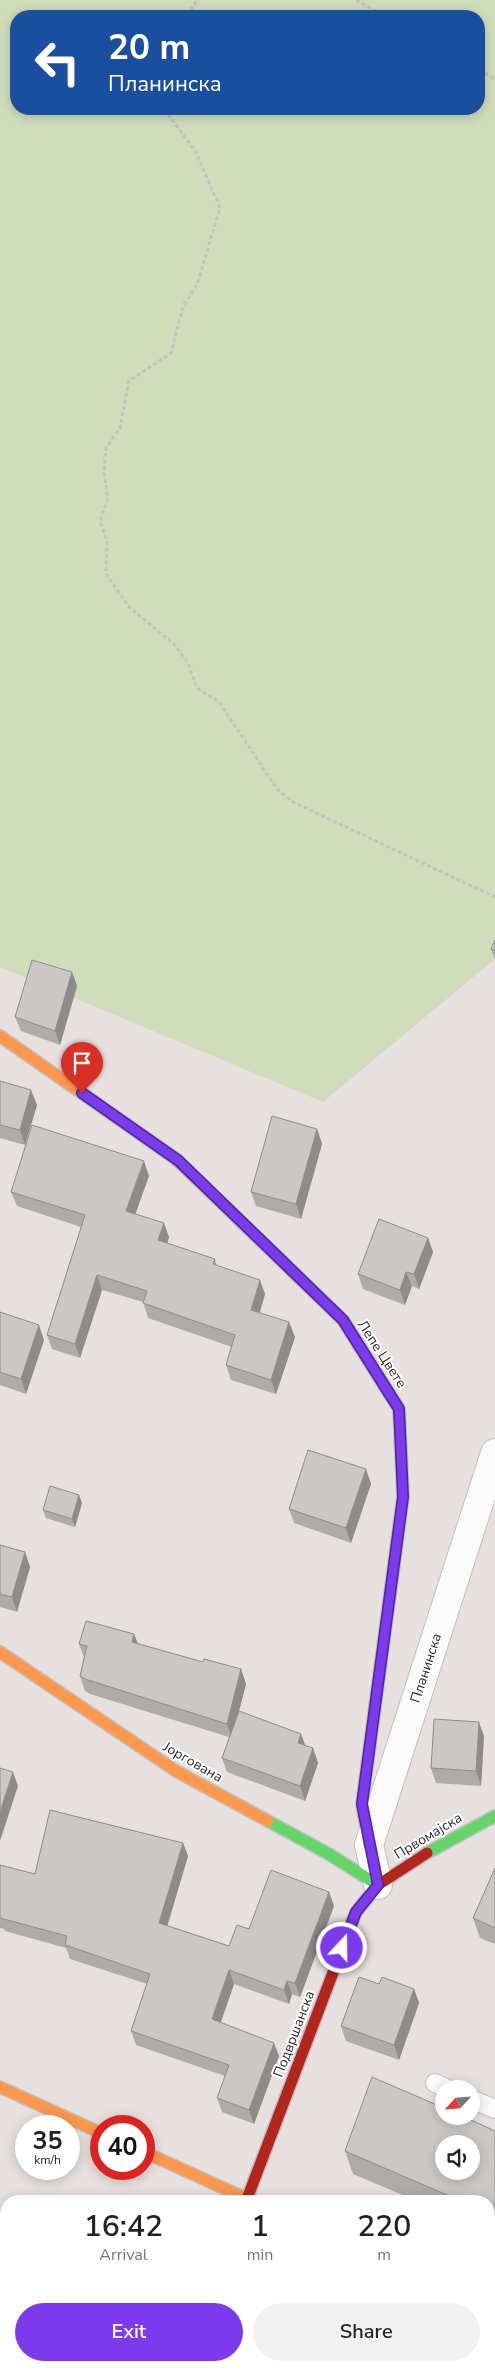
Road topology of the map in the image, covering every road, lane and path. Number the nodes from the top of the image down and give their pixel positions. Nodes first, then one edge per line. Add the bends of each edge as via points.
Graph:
1 (199, 0) edge
2 (356, 0) edge
3 (191, 10) edge
4 (374, 10) edge
5 (168, 115) edge
6 (495, 897) edge
7 (0, 1036) edge
8 (495, 1453) edge
9 (0, 1652) edge
10 (495, 1816) edge
11 (370, 1845) junction
12 (378, 1885) junction
13 (0, 2087) edge
14 (480, 2103) edge
15 (495, 2109) edge
16 (90, 2128) edge
17 (155, 2157) edge
18 (239, 2195) edge
19 (252, 2195) edge

1 - 3 path
2 - 4 path
5 - 6 path via 196,152 220,208 197,285 183,306 171,353 129,381 120,428 106,448 104,472 108,499 100,521 107,541 106,574 130,608 175,644 188,663 197,688 219,702 277,790 293,802
7 - 11 street, Лепе Цвете via 179,1161 343,1320 399,1409 403,1497 362,1804
8 - 11 street, Планинска
9 - 12 street, Јоргована via 176,1771 327,1853
10 - 12 street, Првомајска via 439,1845
11 - 12 street, Планинска
12 - 19 street, Подвршанска via 356,1912
13 - 16 street
14 - 15 lane
17 - 18 street, Подвршанска

